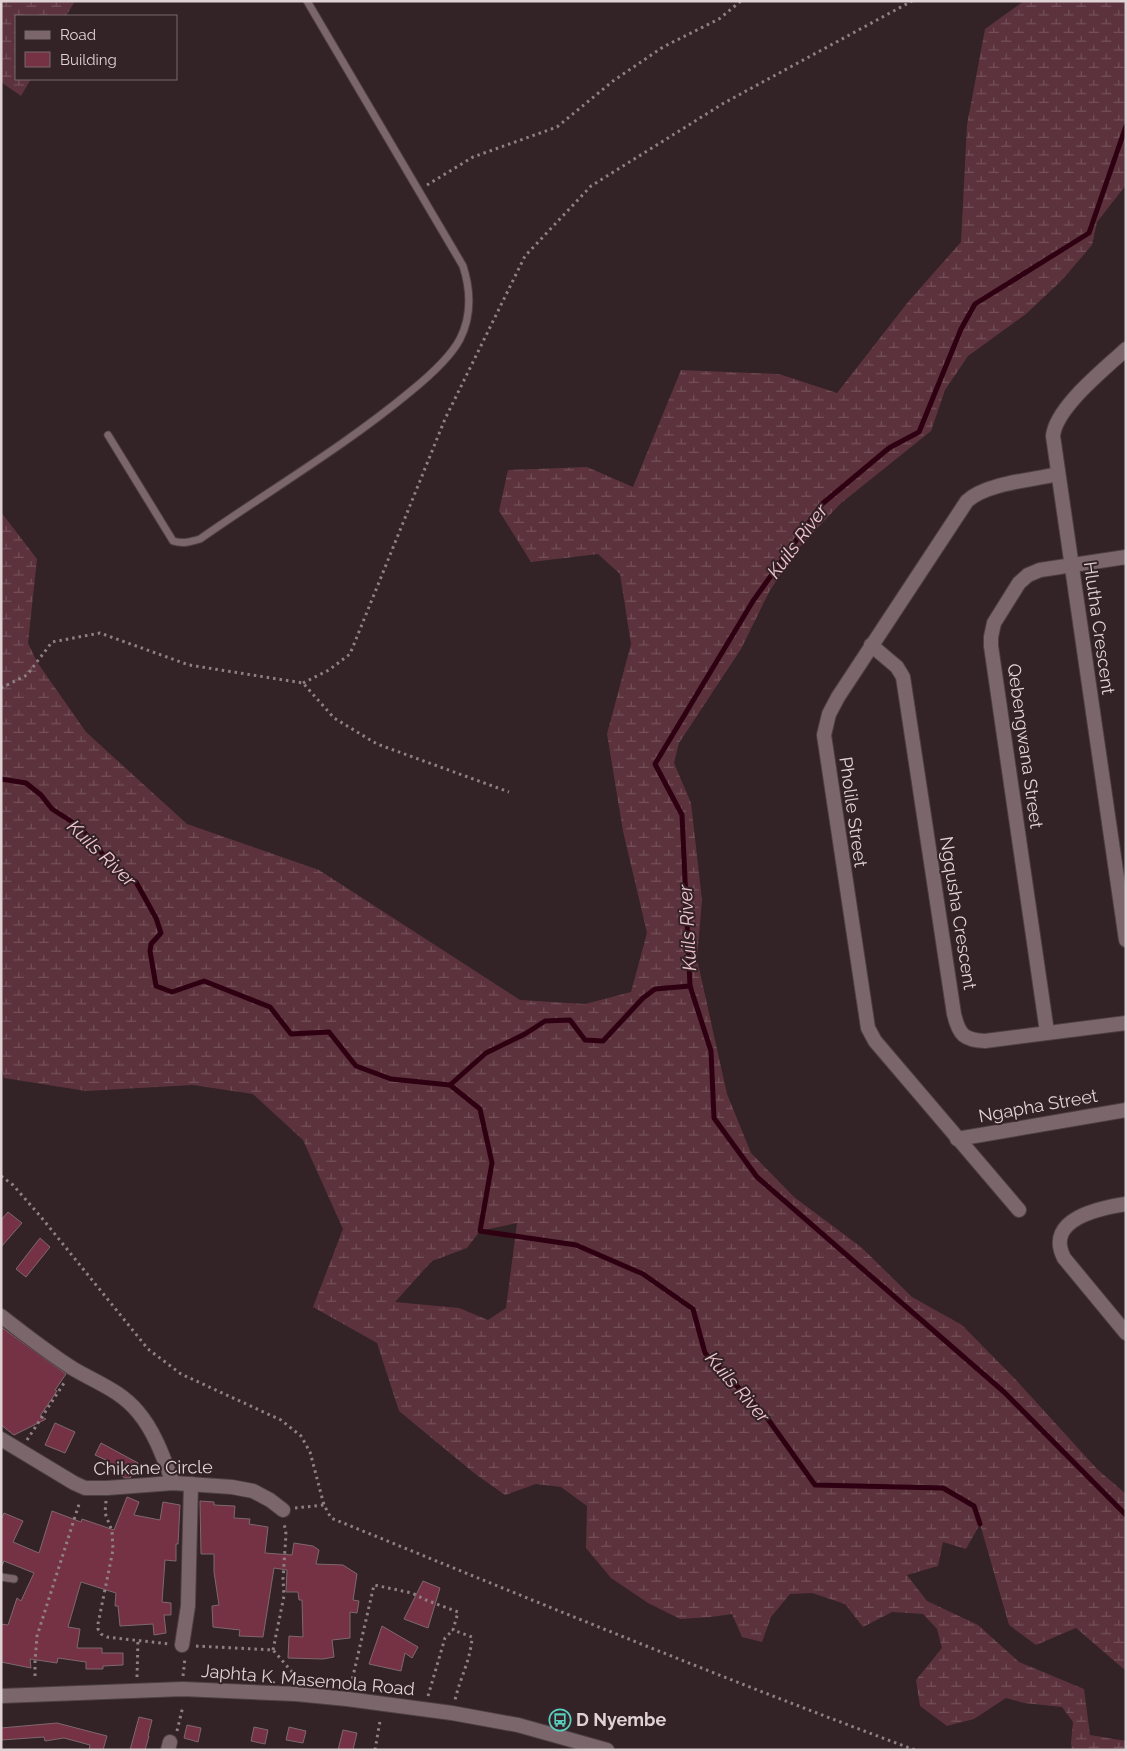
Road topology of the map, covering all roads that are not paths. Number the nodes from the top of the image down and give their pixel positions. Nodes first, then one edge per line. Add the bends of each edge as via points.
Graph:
1 (307, 1) edge
2 (1126, 349) edge
3 (108, 435) dead end
4 (1058, 474) junction
5 (1126, 557) edge
6 (1071, 564) junction
7 (871, 645) junction
8 (1126, 940) edge
9 (1126, 1023) edge
10 (1047, 1032) junction
11 (1126, 1110) edge
12 (957, 1139) junction
13 (1126, 1204) edge
14 (1019, 1210) dead end
15 (1, 1316) edge
16 (1126, 1333) edge
17 (1, 1439) edge
18 (173, 1483) junction
19 (190, 1484) junction
20 (283, 1510) road end
21 (1, 1577) edge
22 (14, 1579) dead end
23 (182, 1646) road end
24 (1, 1696) edge
25 (607, 1750) edge

1 - 3 lane via 463,266 469,283 470,306 460,339 424,380 374,421 200,539 180,543 173,541
2 - 4 street, Hlutha Crescent via 1058,417 1053,436
4 - 6 street, Hlutha Crescent
4 - 7 street, Pholile Street via 986,489 973,495
5 - 6 street, Qebengwana Street
6 - 8 street, Hlutha Crescent
6 - 10 street, Qebengwana Street via 1040,570 1023,578 994,623 991,636
7 - 10 street, Ngqusha Crescent via 897,666 903,676 956,1026 963,1036 985,1041
7 - 12 street, Pholile Street via 829,714 824,735 866,1021 875,1041
9 - 10 street, Ngqusha Crescent
11 - 12 street, Ngapha Street
12 - 14 street, Pholile Street
13 - 16 street via 1093,1210 1074,1220 1063,1232 1059,1245 1064,1258
15 - 18 street via 44,1349 122,1396 139,1412 157,1443
17 - 18 street, Chikane Circle via 85,1488
18 - 19 street, Chikane Circle
19 - 20 street, Chikane Circle via 252,1491
19 - 23 street via 188,1606
21 - 22 lane
24 - 25 street, Japhta K. Masemola Road via 183,1688 322,1696 477,1717

